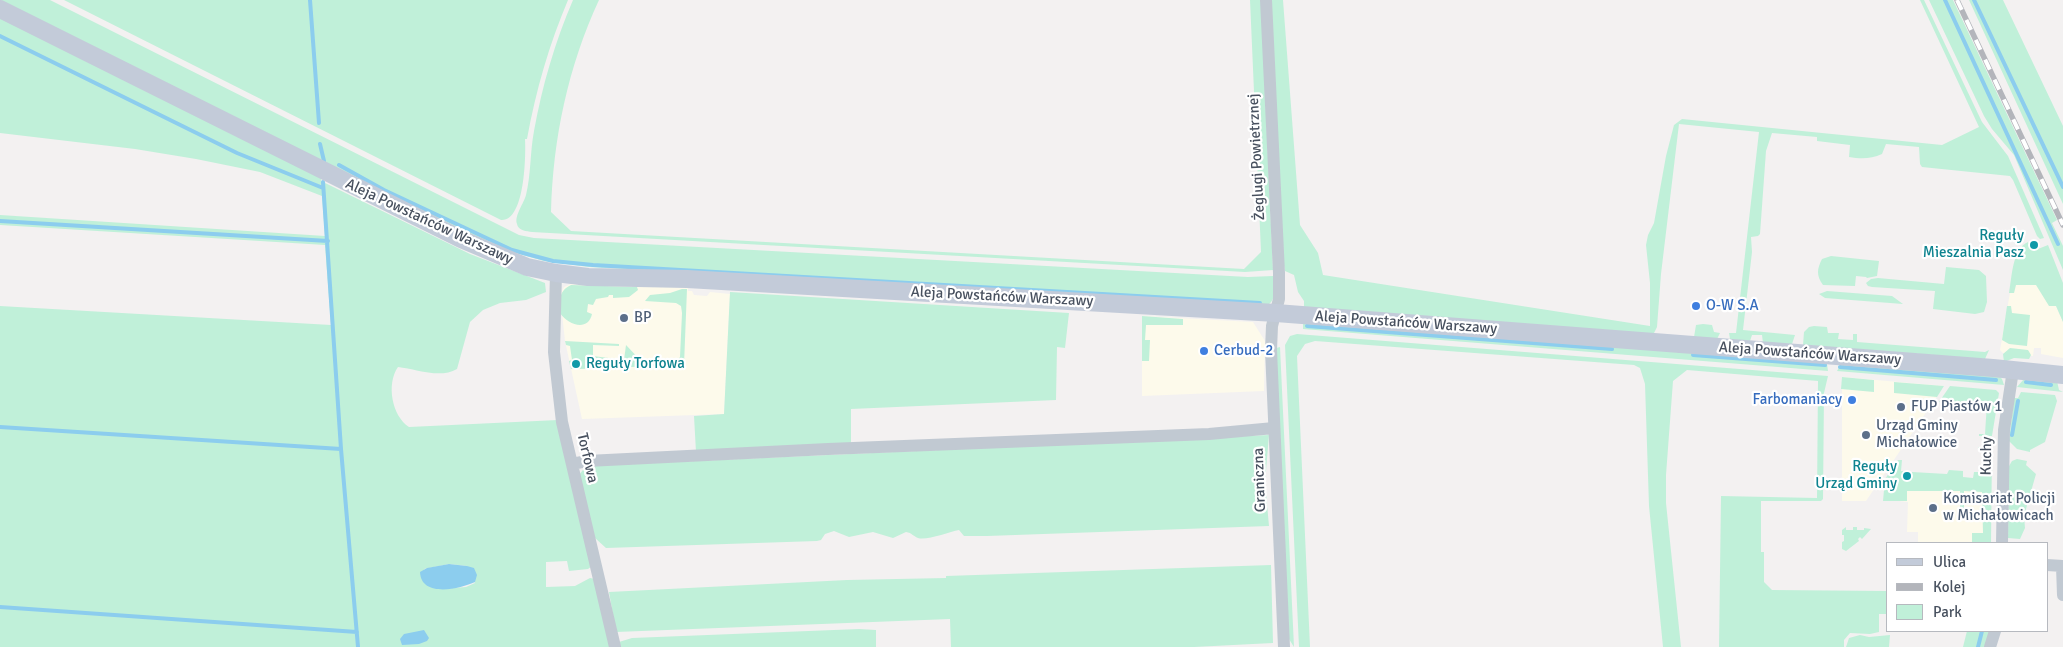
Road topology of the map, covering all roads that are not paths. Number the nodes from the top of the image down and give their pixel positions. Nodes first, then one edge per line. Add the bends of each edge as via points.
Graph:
1 (1266, 0) edge
2 (0, 9) edge
3 (556, 273) junction
4 (1276, 312) junction
5 (2013, 370) junction
6 (2063, 375) edge
7 (1274, 428) junction
8 (572, 464) junction
9 (2002, 542) edge
10 (2048, 565) edge
11 (2062, 566) edge
12 (2063, 596) edge
13 (1995, 632) edge
14 (615, 647) edge
15 (1273, 647) edge
16 (1284, 647) edge
17 (1990, 647) edge

1 - 4 street, Żeglugi Powietrznej via 1279,273
2 - 3 street, Aleja Powstańców Warszawy via 460,239 522,265
3 - 4 street, Aleja Powstańców Warszawy
3 - 8 street, Torfowa via 554,352 562,422
4 - 5 street, Aleja Powstańców Warszawy
4 - 7 street, Graniczna via 1272,330
5 - 6 street, Aleja Powstańców Warszawy
5 - 9 street, Kuchy via 2004,430
7 - 8 street via 1208,434 700,455
7 - 16 street, Graniczna
8 - 14 street, Torfowa
10 - 11 street
11 - 12 street
13 - 17 street
15 - 16 street

